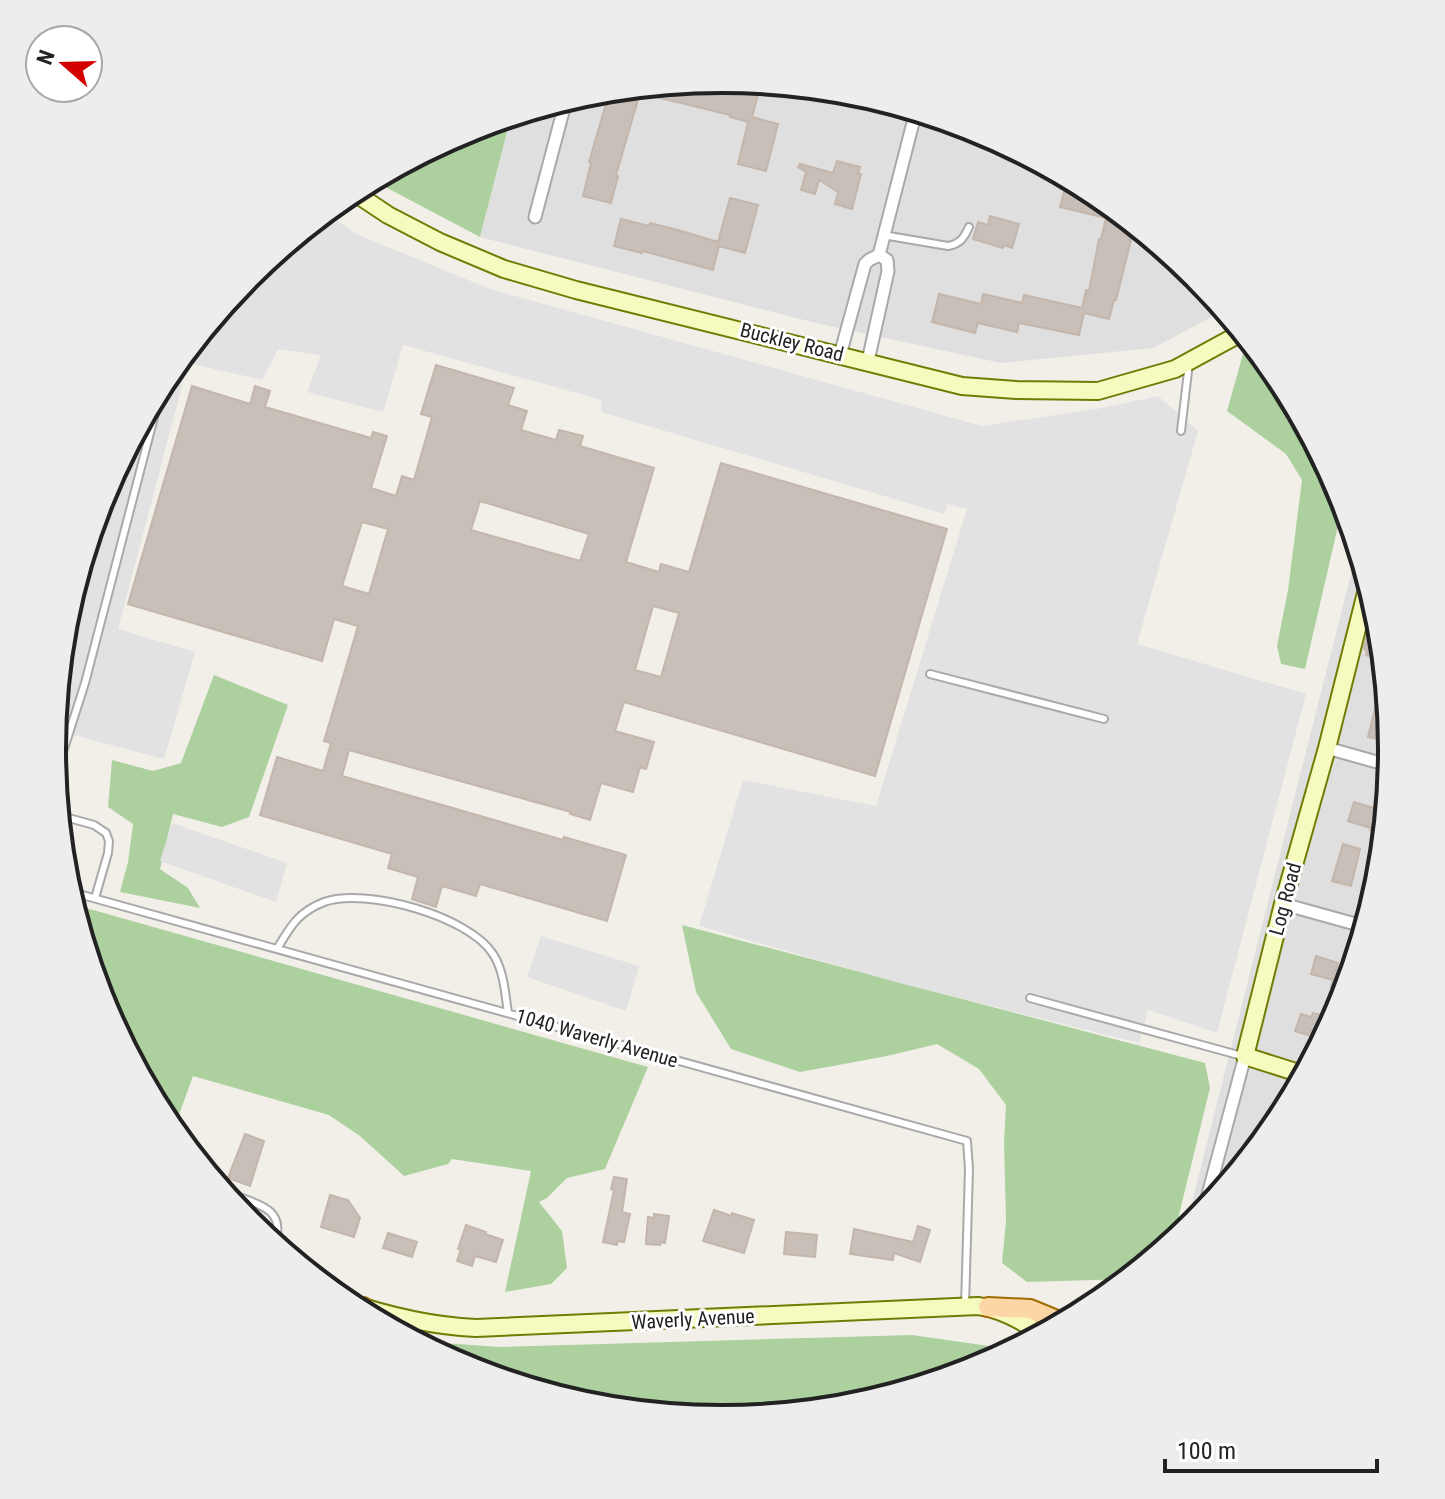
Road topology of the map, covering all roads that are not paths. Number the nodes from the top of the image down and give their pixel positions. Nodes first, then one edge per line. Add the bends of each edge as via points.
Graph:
1 (563, 113) edge
2 (913, 122) edge
3 (365, 200) edge
4 (535, 217) dead end
5 (969, 227) dead end
6 (883, 235) junction
7 (879, 255) junction
8 (1233, 337) edge
9 (840, 355) junction
10 (868, 361) junction
11 (1189, 361) junction
12 (152, 424) edge
13 (1181, 431) dead end
14 (1364, 611) edge
15 (930, 674) dead end
16 (1104, 719) dead end
17 (66, 742) edge
18 (1327, 748) junction
19 (1379, 763) edge
20 (70, 818) edge
21 (83, 895) edge
22 (95, 898) junction
23 (1283, 904) junction
24 (1355, 924) edge
25 (277, 949) junction
26 (1030, 998) dead end
27 (508, 1013) junction
28 (1245, 1056) junction
29 (1294, 1072) edge
30 (1209, 1189) edge
31 (246, 1200) edge
32 (277, 1232) edge
33 (965, 1306) junction
34 (988, 1307) junction
35 (391, 1316) edge
36 (1051, 1318) edge
37 (1031, 1328) edge

1 - 4 street
2 - 6 street
3 - 9 street, Buckley Road via 440,242 504,269
5 - 6 lane via 964,238 948,246
6 - 7 street
7 - 9 street via 865,264
7 - 10 street via 887,260 888,271
8 - 11 street, Buckley Road
9 - 10 street, Buckley Road
10 - 11 street, Buckley Road via 962,386 1098,391
11 - 13 lane
12 - 17 lane
14 - 18 street, Log Road
15 - 16 lane
18 - 19 street
18 - 23 street, Log Road
20 - 22 lane via 94,825 109,841
21 - 22 lane, 1040 Waverly Avenue
22 - 25 lane, 1040 Waverly Avenue
23 - 24 street
23 - 28 street, Log Road
25 - 27 lane, 1040 Waverly Avenue
25 - 27 lane via 293,922 325,901 376,898 442,917 484,943 500,968
26 - 28 lane
27 - 33 lane, 1040 Waverly Avenue via 967,1141
28 - 29 street
28 - 30 street, Log Road
31 - 32 lane via 274,1216
33 - 34 street, Waverly Avenue
33 - 35 street, Waverly Avenue via 476,1328
34 - 36 main road via 1030,1309
34 - 37 street, Waverly Avenue

